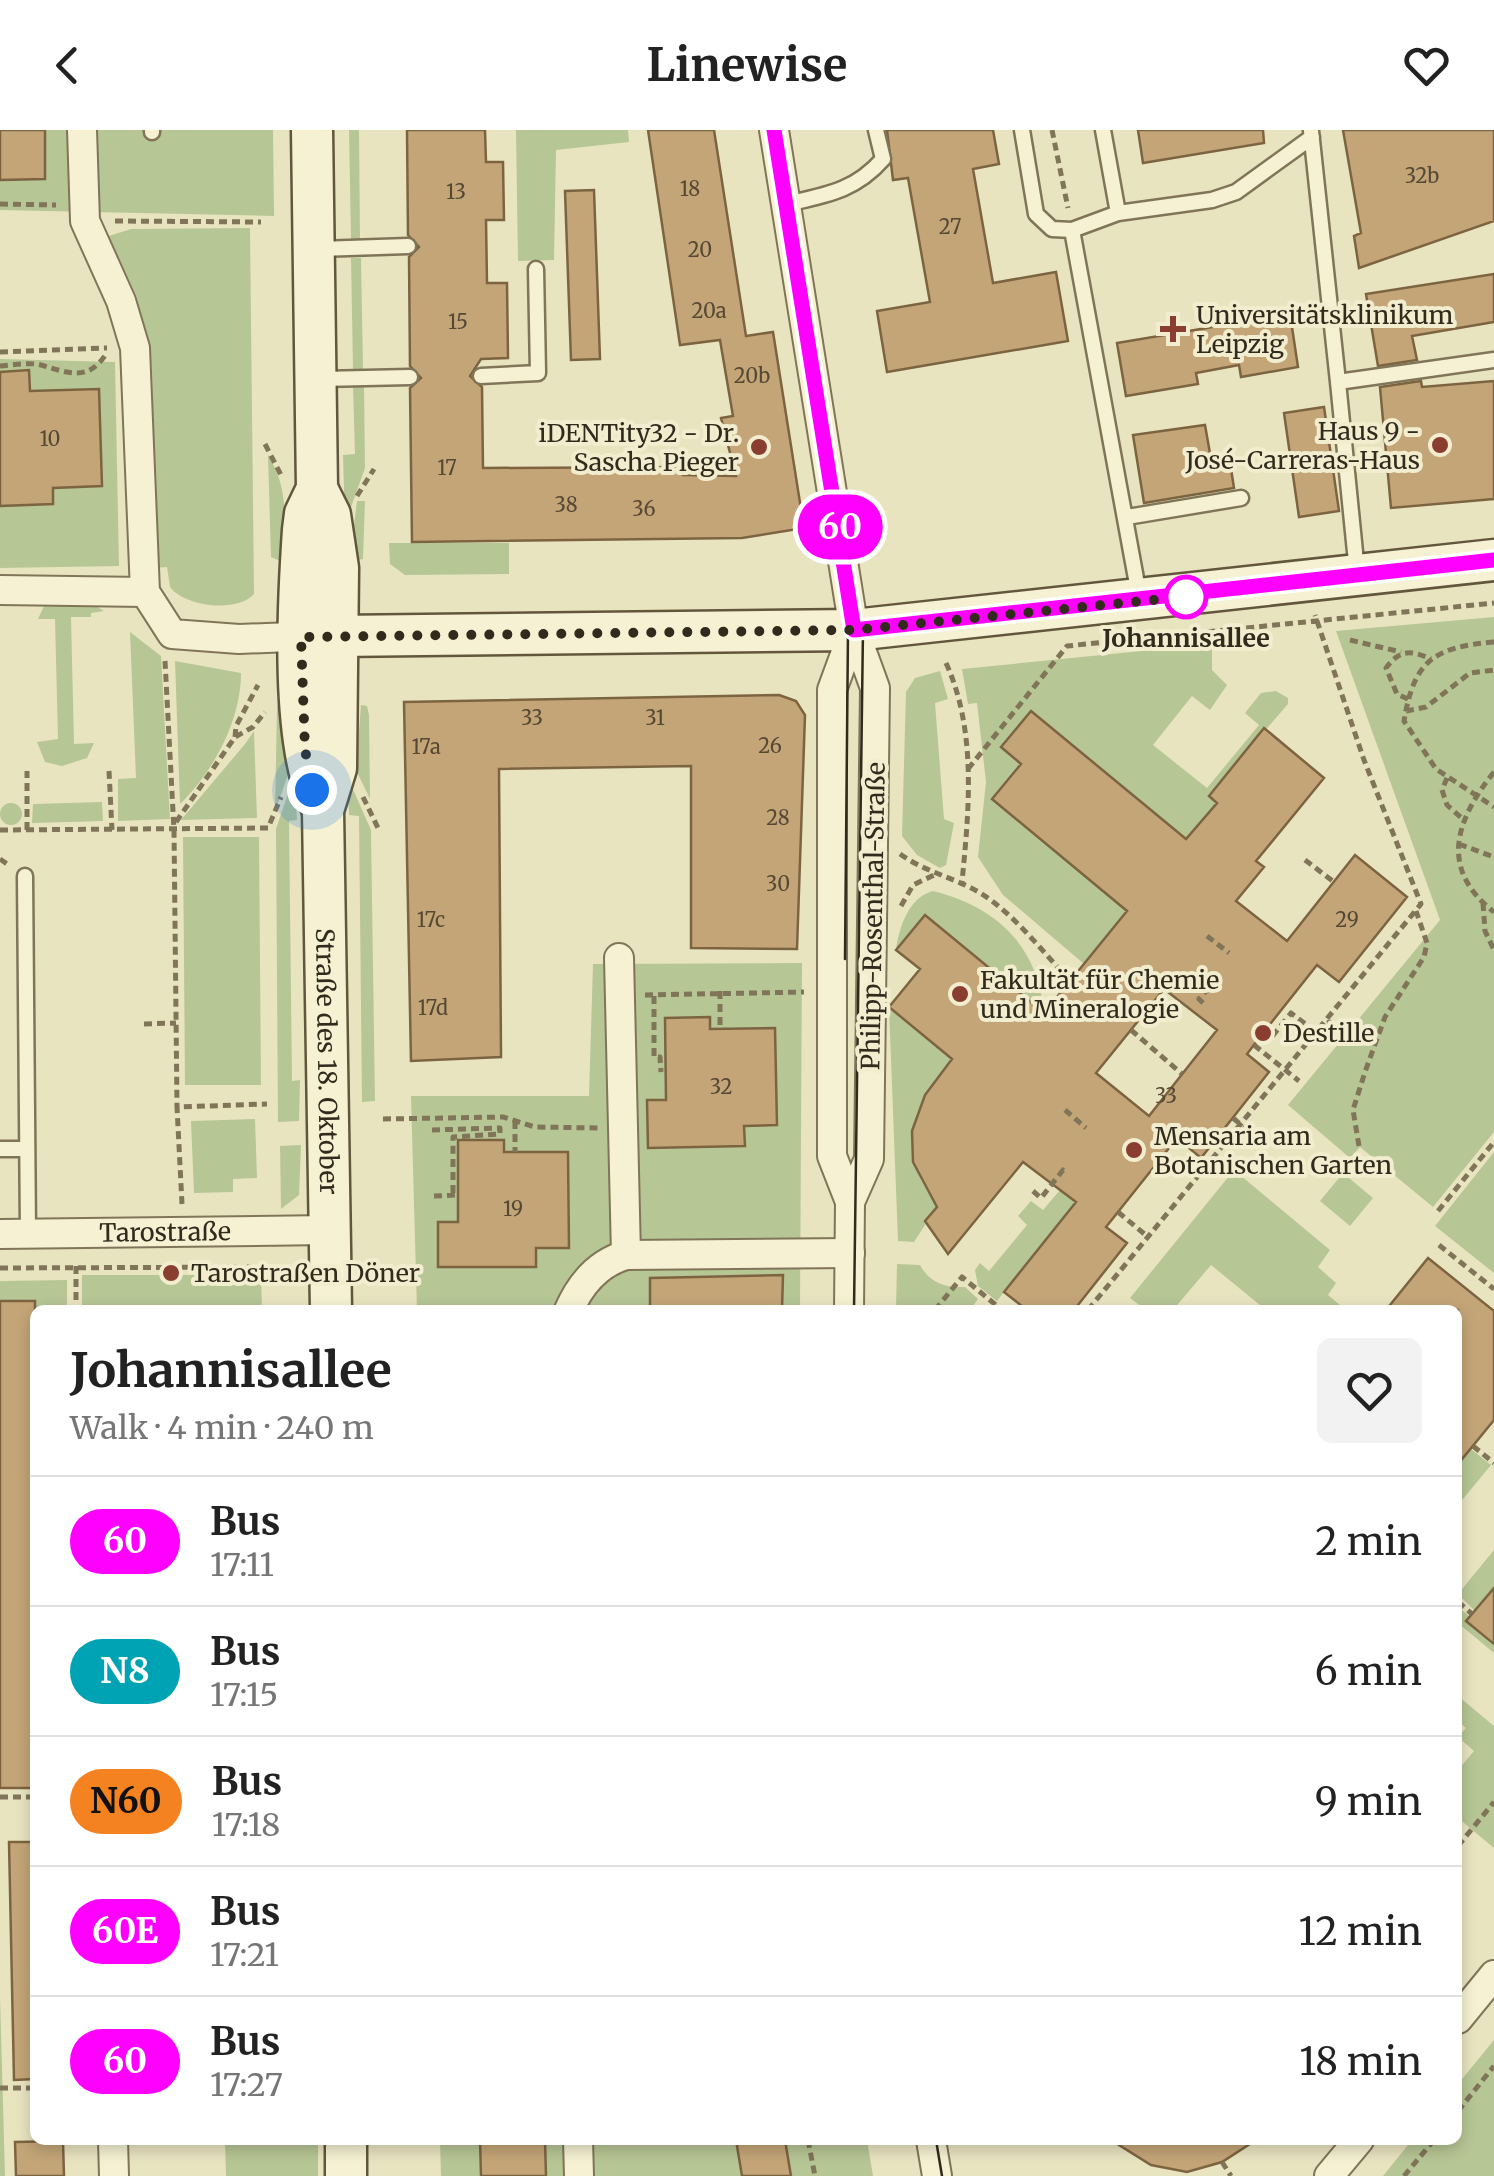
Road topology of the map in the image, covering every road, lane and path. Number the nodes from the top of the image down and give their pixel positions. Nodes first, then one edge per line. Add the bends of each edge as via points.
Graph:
1 (82, 130) edge
2 (312, 130) edge
3 (774, 130) edge
4 (876, 130) edge
5 (1022, 130) edge
6 (1052, 130) edge
7 (1102, 130) edge
8 (1311, 134) edge
9 (0, 204) edge
10 (786, 204) junction
11 (68, 205) dead end
12 (1118, 213) junction
13 (106, 217) dead end
14 (261, 222) dead end
15 (1072, 230) junction
16 (408, 246) dead end
17 (313, 250) junction
18 (536, 269) dead end
19 (122, 348) junction
20 (0, 352) edge
21 (1494, 360) edge
22 (0, 366) edge
23 (481, 376) dead end
24 (410, 377) dead end
25 (315, 379) junction
26 (1338, 382) junction
27 (1242, 498) dead end
28 (1127, 517) junction
29 (1494, 560) edge
30 (1358, 576) junction
31 (0, 590) edge
32 (145, 592) junction
33 (1313, 600) junction
34 (1140, 602) junction
35 (1494, 603) edge
36 (854, 630) junction
37 (172, 634) junction
38 (319, 637) junction
39 (1350, 640) dead end
40 (1494, 642) edge
41 (1400, 652) junction
42 (1431, 659) junction
43 (946, 664) dead end
44 (1494, 670) edge
45 (258, 684) dead end
46 (1408, 699) junction
47 (268, 708) dead end
48 (1406, 710) junction
49 (235, 737) junction
50 (968, 769) junction
51 (28, 770) dead end
52 (109, 770) dead end
53 (1494, 772) edge
54 (1447, 778) junction
55 (1477, 799) junction
56 (1494, 807) edge
57 (1465, 821) junction
58 (268, 828) dead end
59 (0, 830) edge
60 (27, 830) junction
61 (112, 830) junction
62 (174, 830) junction
63 (1459, 844) junction
64 (894, 849) dead end
65 (1494, 857) edge
66 (1305, 860) dead end
67 (934, 875) junction
68 (25, 876) dead end
69 (1334, 882) dead end
70 (962, 883) junction
71 (1483, 903) junction
72 (1416, 911) junction
73 (898, 912) dead end
74 (1494, 912) edge
75 (1207, 936) dead end
76 (1494, 950) edge
77 (1229, 954) dead end
78 (619, 958) dead end
79 (1209, 978) dead end
80 (1070, 981) dead end
81 (720, 991) junction
82 (815, 992) dead end
83 (654, 995) junction
84 (620, 997) junction
85 (1203, 1003) dead end
86 (1328, 1018) junction
87 (176, 1023) junction
88 (144, 1024) dead end
89 (720, 1029) dead end
90 (1131, 1030) dead end
91 (1316, 1032) junction
92 (1263, 1033) dead end
93 (1332, 1042) dead end
94 (1254, 1045) dead end
95 (1286, 1070) junction
96 (651, 1073) dead end
97 (1182, 1074) dead end
98 (1300, 1081) dead end
99 (267, 1104) dead end
100 (177, 1108) junction
101 (1065, 1110) dead end
102 (1233, 1118) dead end
103 (383, 1119) dead end
104 (515, 1121) junction
105 (1241, 1125) junction
106 (622, 1127) junction
107 (1086, 1128) dead end
108 (432, 1130) dead end
109 (1254, 1136) dead end
110 (1494, 1142) edge
111 (1360, 1146) dead end
112 (0, 1148) edge
113 (27, 1149) junction
114 (515, 1152) dead end
115 (1067, 1173) dead end
116 (1033, 1191) dead end
117 (434, 1196) dead end
118 (850, 1202) junction
119 (1438, 1211) dead end
120 (1118, 1212) dead end
121 (330, 1230) junction
122 (183, 1232) junction
123 (14, 1234) edge
124 (75, 1234) junction
125 (1148, 1237) junction
126 (1439, 1245) dead end
127 (850, 1252) junction
128 (626, 1255) junction
129 (76, 1267) junction
130 (0, 1268) edge
131 (270, 1268) dead end
132 (1494, 1289) edge
133 (76, 1305) edge
134 (331, 1305) edge
135 (571, 1305) edge
136 (849, 1305) edge
137 (939, 1305) edge
138 (996, 1305) edge
139 (1092, 1305) edge
140 (1473, 1446) dead end
141 (1494, 1463) edge
142 (1462, 1605) edge
143 (1472, 1614) dead end
144 (0, 1797) edge
145 (30, 1797) edge
146 (1494, 1802) edge
147 (1462, 1841) edge
148 (1494, 1975) edge
149 (1462, 2014) edge
150 (1494, 2066) edge
151 (0, 2088) edge
152 (30, 2088) edge
153 (1462, 2106) edge
154 (113, 2145) edge
155 (346, 2145) edge
156 (578, 2145) edge
157 (809, 2145) edge
158 (932, 2145) edge
159 (1355, 2145) edge
160 (1430, 2145) edge
161 (1222, 2162) dead end
162 (114, 2176) edge
163 (346, 2176) edge
164 (579, 2176) edge
165 (815, 2176) edge
166 (937, 2176) edge
167 (1230, 2176) edge
168 (1329, 2176) edge
169 (1404, 2176) edge

1 - 19 street via 85,221 122,301
2 - 17 main road, Straße des 18. Oktober
3 - 10 street, Philipp-Rosenthal-Straße
4 - 10 lane via 883,159 864,181
5 - 15 lane via 1036,214 1052,229
6 - 15 path
7 - 12 lane
8 - 12 lane via 1236,192
8 - 26 lane
9 - 11 path
10 - 36 street, Philipp-Rosenthal-Straße
12 - 15 lane
13 - 14 path
15 - 28 lane
16 - 17 lane
17 - 25 main road, Straße des 18. Oktober
18 - 23 lane via 538,374
19 - 20 path
19 - 22 path via 80,374 39,364
19 - 32 street
21 - 26 lane
24 - 25 lane
25 - 38 main road, Straße des 18. Oktober via 317,489 336,541
26 - 30 lane
27 - 28 lane
28 - 34 lane
29 - 30 main road
30 - 33 main road
31 - 32 street
32 - 37 street
33 - 34 main road
33 - 35 path
33 - 50 path via 1067,646
33 - 72 path via 1364,760 1421,904
34 - 36 main road
36 - 38 main road
36 - 118 street, Philipp-Rosenthal-Straße via 832,690 832,1156
36 - 118 street, Philipp-Rosenthal-Straße via 876,688 869,1159
37 - 38 street
37 - 62 path via 165,656
38 - 121 main road, Straße des 18. Oktober via 336,768 322,810
39 - 41 path
40 - 42 path
41 - 42 path
41 - 46 path via 1386,668 1397,694
42 - 46 path via 1420,667
43 - 50 path
44 - 48 path via 1470,673 1426,707
45 - 49 path
46 - 48 path
47 - 49 path
48 - 54 path via 1410,736
49 - 62 path
50 - 70 path
51 - 60 path
52 - 61 path
53 - 55 path
54 - 55 path
54 - 57 path via 1447,805
55 - 56 path
55 - 57 path
57 - 63 path
58 - 62 path
59 - 60 path
60 - 61 path
61 - 62 path
62 - 87 path
63 - 65 path
63 - 71 path via 1455,858 1463,881
64 - 67 path
66 - 69 path
67 - 70 path
67 - 73 path via 913,886
68 - 113 lane
70 - 80 path via 991,900
71 - 74 path
71 - 76 path
72 - 86 path
72 - 111 path via 1424,957 1385,1017 1365,1072 1354,1110
75 - 77 path
78 - 84 street
79 - 85 path via 1214,982 1199,999
81 - 82 path
81 - 83 path
81 - 89 path
83 - 84 path
83 - 96 path via 654,1057 660,1057 663,1072
84 - 106 street
86 - 91 path
86 - 93 path
87 - 88 path
87 - 100 path
90 - 97 path
91 - 92 path via 1290,1012 1270,1039
91 - 95 path
94 - 95 path
95 - 98 path
95 - 105 path
99 - 100 path
100 - 122 path
101 - 107 path
102 - 105 path
103 - 104 path
104 - 106 path
104 - 114 path
105 - 109 path
105 - 125 path
106 - 128 street
108 - 117 path via 500,1128 500,1134 453,1137 456,1195
110 - 119 path
112 - 113 lane
113 - 123 lane
115 - 116 path via 1041,1198
118 - 127 street, Philipp-Rosenthal-Straße
120 - 125 path
121 - 122 street, Tarostraße
121 - 134 main road, Straße des 18. Oktober
122 - 124 street, Tarostraße
123 - 124 street, Tarostraße
124 - 129 path
125 - 139 path
126 - 132 path
127 - 128 street
127 - 136 street, Philipp-Rosenthal-Straße
128 - 135 street via 596,1271
129 - 130 path
129 - 131 path
129 - 133 path
137 - 138 path via 962,1277
140 - 141 path
142 - 143 path
144 - 145 path
146 - 147 path
148 - 149 street
150 - 153 path
151 - 152 path
154 - 162 street
155 - 163 main road
156 - 164 street
157 - 165 path
158 - 166 street
159 - 168 street
160 - 169 path
161 - 167 path

